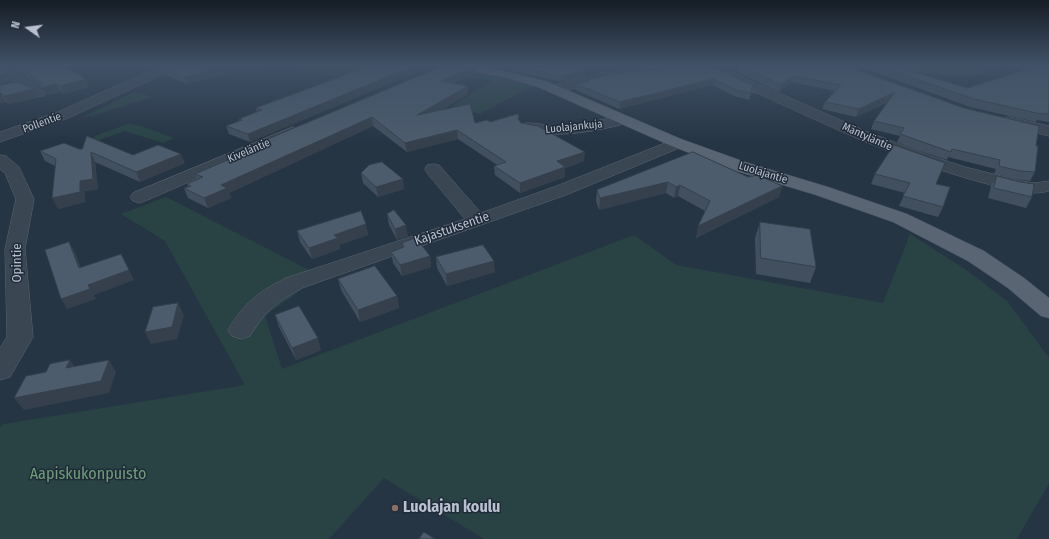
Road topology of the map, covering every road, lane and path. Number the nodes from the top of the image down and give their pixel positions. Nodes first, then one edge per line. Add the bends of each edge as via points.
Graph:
1 (36, 91) edge
2 (116, 91) edge
3 (561, 91) edge
4 (765, 91) edge
5 (39, 93) dead end
6 (994, 118) edge
7 (622, 119) junction
8 (306, 126) edge
9 (526, 128) edge
10 (1049, 131) edge
11 (0, 137) edge
12 (675, 142) junction
13 (0, 160) edge
14 (433, 169) dead end
15 (1049, 186) edge
16 (139, 197) dead end
17 (477, 221) junction
18 (7, 251) edge
19 (1049, 310) edge
20 (240, 330) dead end
21 (0, 370) edge

1 - 5 street
2 - 11 street, Pollentie via 63,115
3 - 7 main road, Luolajantie
4 - 15 street, Mäntyläntie via 916,158 1022,187
6 - 10 street
7 - 9 street, Luolajankuja via 549,131
7 - 12 main road, Luolajantie
8 - 16 street, Kiveläntie
12 - 17 street, Kajastuksentie via 671,146 568,188
12 - 19 main road, Luolajantie via 739,166 900,218 976,256 1016,283
13 - 18 street, Opintie via 13,171 24,199
14 - 17 street
17 - 20 street, Kajastuksentie via 294,283 267,298 249,314
18 - 21 street, Opintie via 20,337

